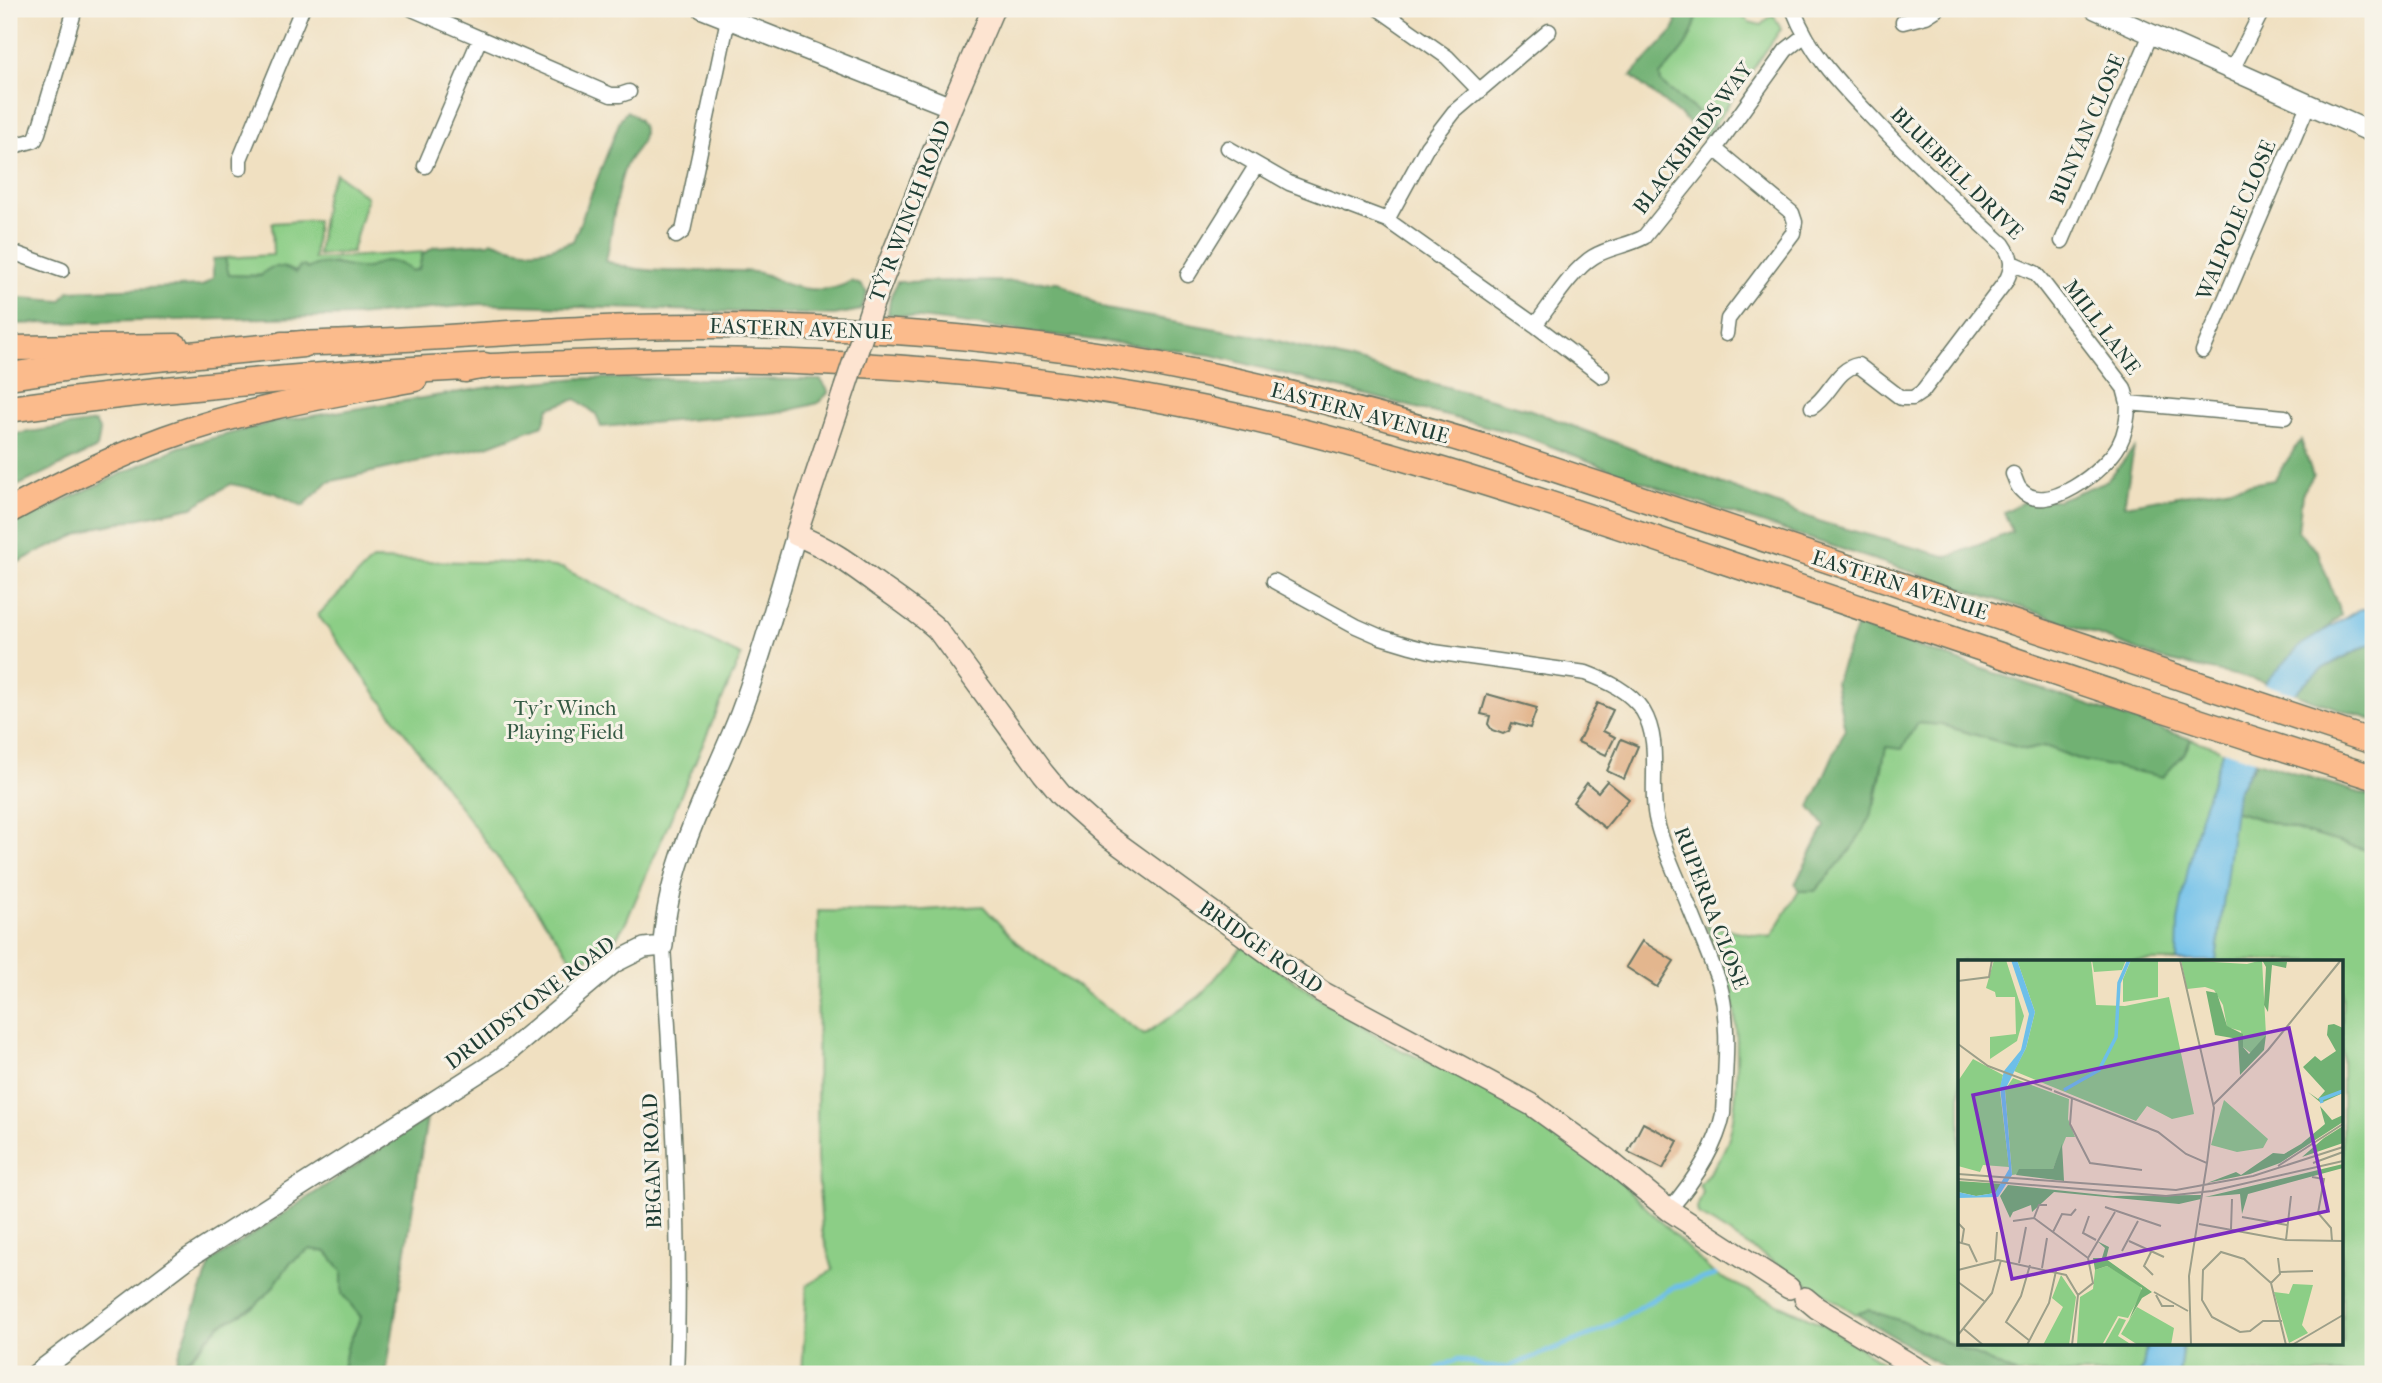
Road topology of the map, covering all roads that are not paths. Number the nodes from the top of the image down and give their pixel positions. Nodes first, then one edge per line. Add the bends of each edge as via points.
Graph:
1 (75, 9) edge
2 (302, 9) edge
3 (412, 9) edge
4 (703, 9) edge
5 (993, 9) edge
6 (1379, 9) edge
7 (1793, 9) edge
8 (1937, 9) edge
9 (2095, 9) edge
10 (2263, 9) edge
11 (729, 19) junction
12 (1903, 22) dead end
13 (1549, 31) dead end
14 (2151, 34) junction
15 (1804, 36) junction
16 (480, 38) junction
17 (2232, 70) junction
18 (1480, 91) junction
19 (629, 92) dead end
20 (2308, 105) junction
21 (951, 107) junction
22 (2373, 133) edge
23 (1228, 148) dead end
24 (1715, 149) junction
25 (9, 150) edge
26 (425, 166) dead end
27 (1256, 166) junction
28 (240, 167) dead end
29 (1387, 220) junction
30 (676, 236) dead end
31 (2062, 241) dead end
32 (9, 251) edge
33 (2012, 263) junction
34 (62, 270) dead end
35 (1188, 275) dead end
36 (1535, 325) junction
37 (1726, 334) dead end
38 (303, 344) junction
39 (9, 348) edge
40 (2203, 351) dead end
41 (484, 366) junction
42 (9, 376) edge
43 (1602, 376) dead end
44 (2128, 403) junction
45 (1812, 407) dead end
46 (9, 409) edge
47 (2284, 417) dead end
48 (2013, 474) dead end
49 (9, 511) edge
50 (796, 535) junction
51 (1274, 581) dead end
52 (2373, 741) edge
53 (2373, 777) edge
54 (663, 946) junction
55 (1669, 1210) junction
56 (36, 1374) edge
57 (676, 1374) edge
58 (1926, 1374) edge

1 - 25 street via 35,141
2 - 28 street
3 - 16 street
4 - 11 street
5 - 21 main road, TŶ'R WINCH ROAD
6 - 18 street via 1447,57
7 - 15 street, BLUEBELL DRIVE
8 - 12 street
9 - 14 street
10 - 17 street
11 - 21 street
11 - 30 street via 683,230
13 - 18 street
14 - 17 street
14 - 31 street, BUNYAN CLOSE
15 - 24 street, BLACKBIRDS WAY via 1786,50
15 - 33 street, BLUEBELL DRIVE via 1827,70 1932,180 2003,244
16 - 19 street via 611,94
16 - 26 street
17 - 20 street
18 - 29 street via 1441,127
20 - 22 street
20 - 40 street, WALPOLE CLOSE
21 - 50 main road, TŶ'R WINCH ROAD, bridge via 872,306
23 - 27 street
24 - 36 street, BLACKBIRDS WAY via 1644,237 1592,257
24 - 37 street via 1792,213 1795,222 1793,233 1728,319
27 - 29 street
27 - 35 street
29 - 36 street
32 - 34 street
33 - 44 street, MILL LANE via 2035,273 2124,388
33 - 45 street, BLUEBELL DRIVE via 2006,281 1922,392 1901,398 1858,365 1843,371
36 - 43 street
38 - 39 highway, EASTERN AVENUE
38 - 42 highway
38 - 52 highway, EASTERN AVENUE via 580,329 807,327 988,341 1142,362 1429,429
41 - 46 highway via 274,380
41 - 49 highway, EASTERN AVENUE via 310,398 199,427 108,462
41 - 53 highway, EASTERN AVENUE via 694,360 906,367 1066,385 1203,408 1319,434 1492,484
44 - 47 street, MILL LANE
44 - 48 street via 2118,448 2069,491 2046,498 2030,496 2020,489
50 - 54 street via 740,712 685,841 668,900
50 - 55 main road, BRIDGE ROAD via 845,560 937,629 1043,774 1107,835 1322,992 1532,1105
51 - 55 street, RUPERRA CLOSE via 1381,637 1434,652 1586,673 1628,695 1642,710 1654,748 1656,820 1720,982 1727,1026 1723,1114 1716,1143
54 - 56 street, DRUIDSTONE ROAD via 644,948 614,963 500,1059 187,1259
54 - 57 street, BEGAN ROAD via 675,1188
55 - 58 main road, BRIDGE ROAD

